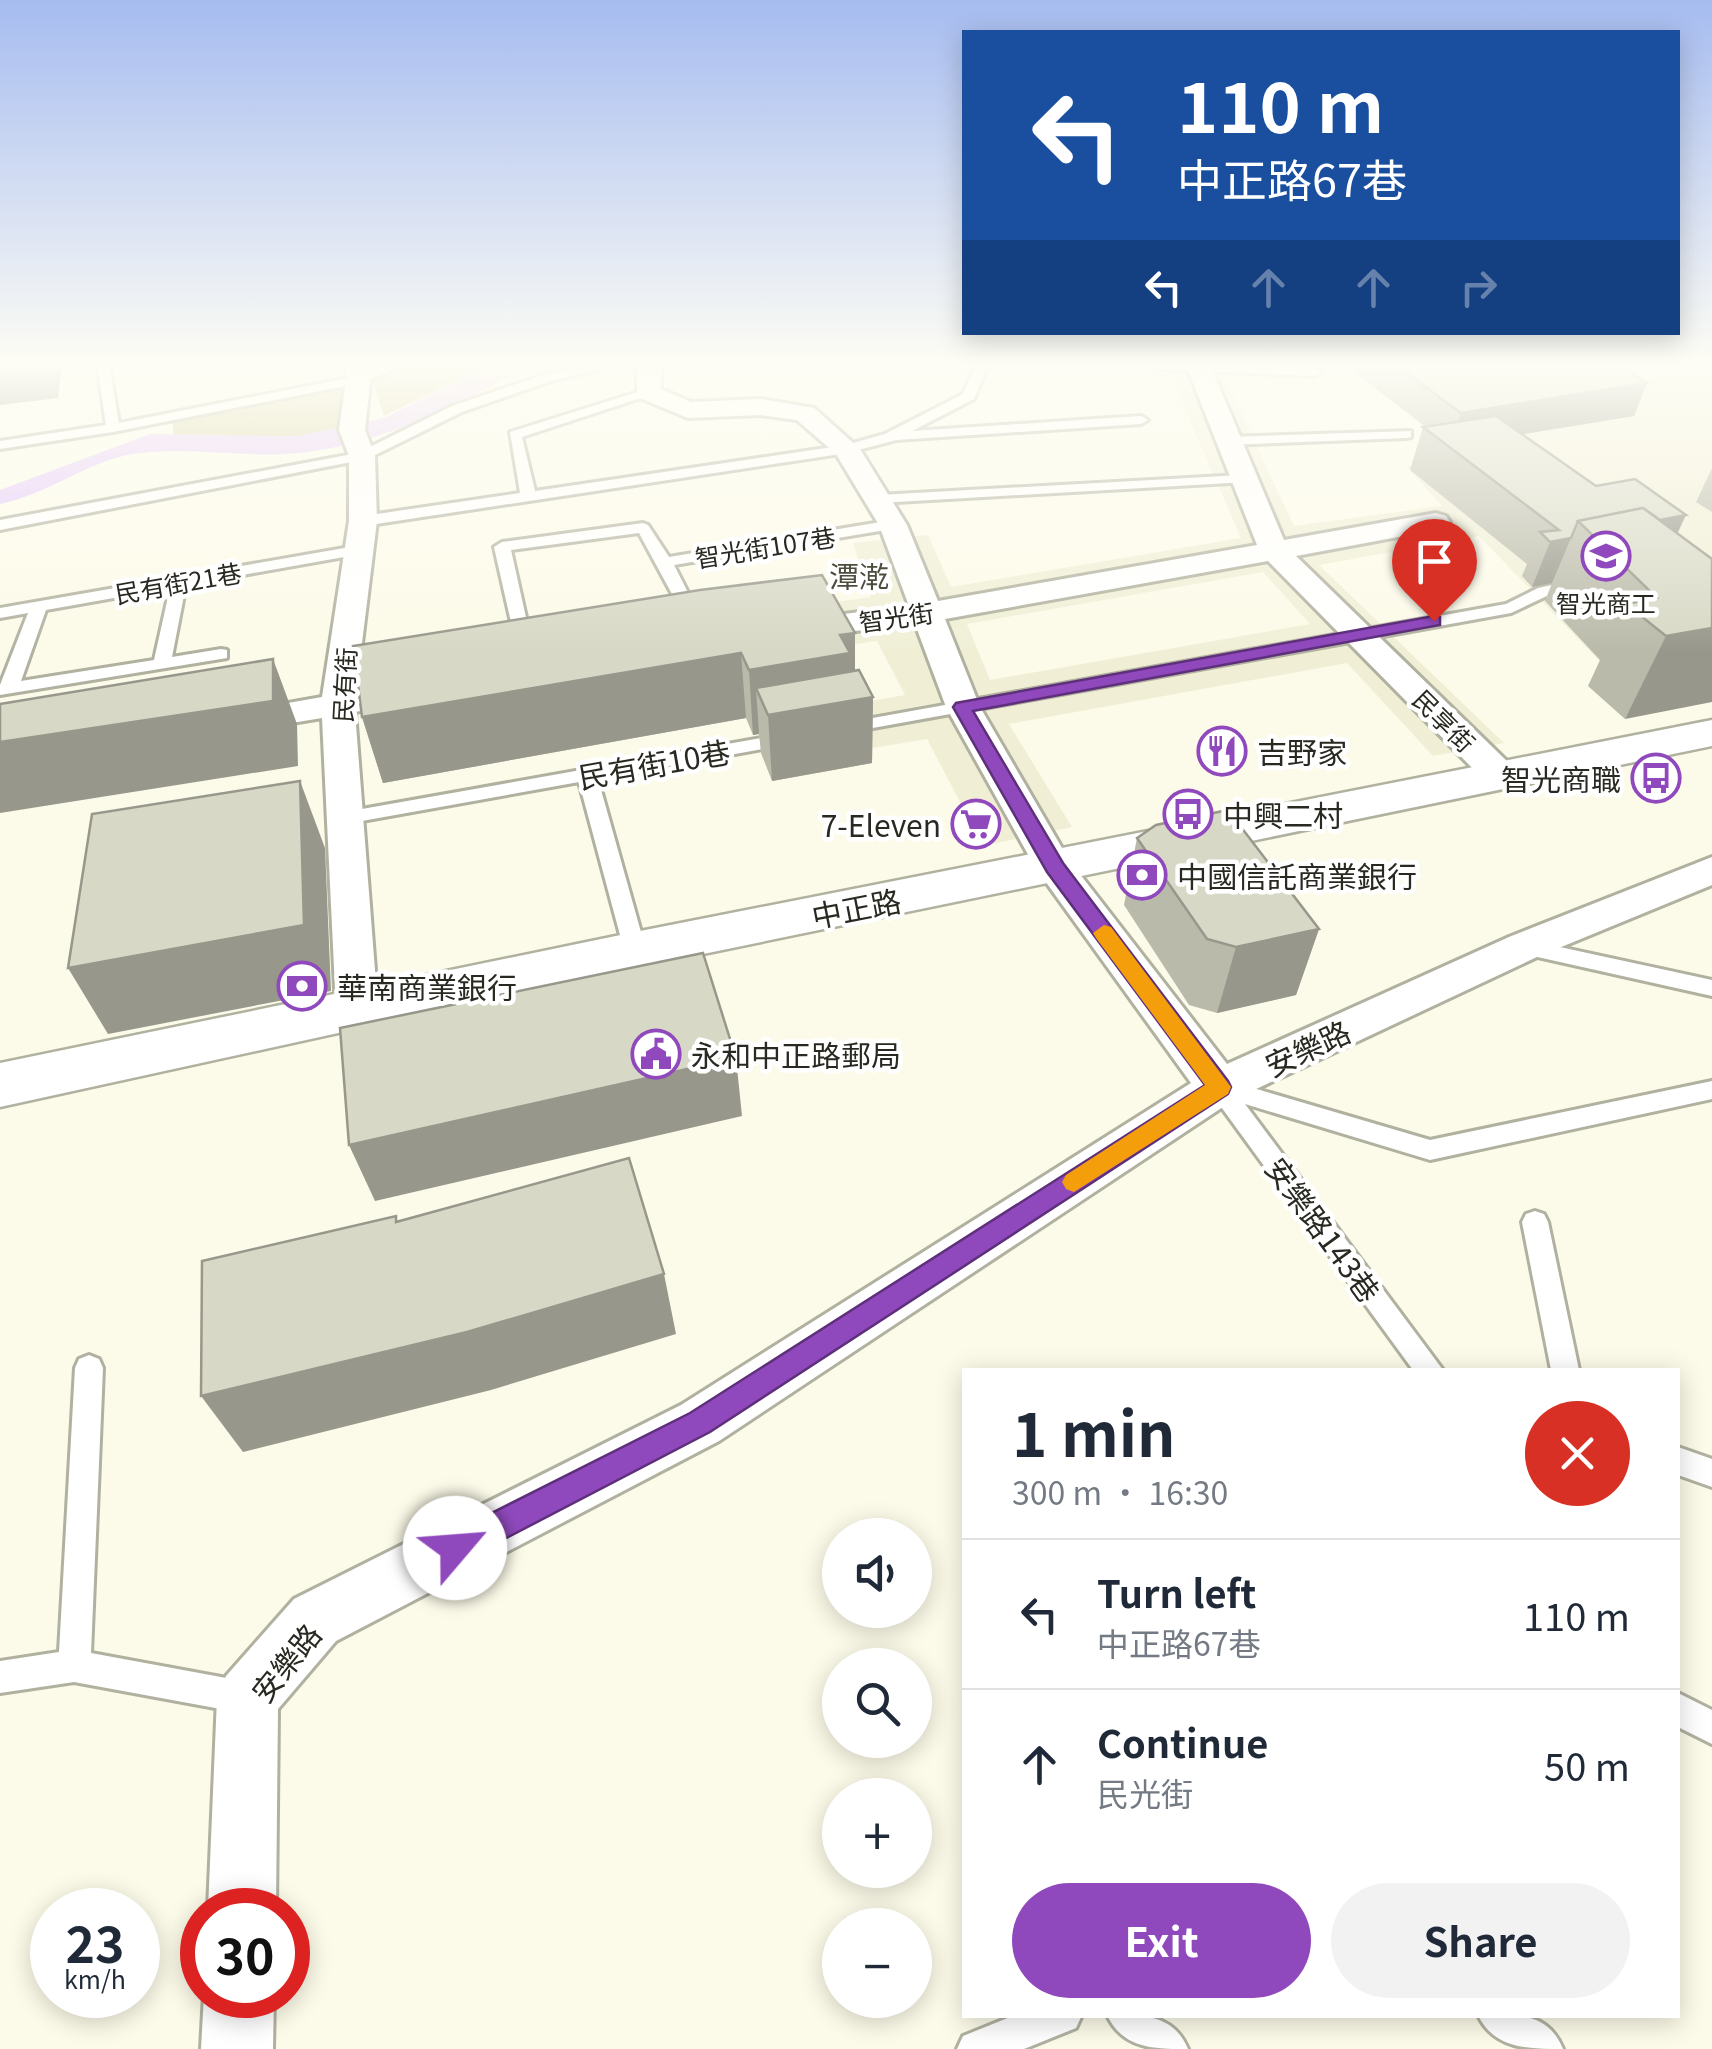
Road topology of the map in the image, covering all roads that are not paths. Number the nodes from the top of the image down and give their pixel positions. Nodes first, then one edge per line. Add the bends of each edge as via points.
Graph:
1 (281, 461) edge
2 (357, 461) edge
3 (521, 461) edge
4 (772, 461) edge
5 (853, 461) edge
6 (1234, 461) edge
7 (1242, 478) junction
8 (529, 499) junction
9 (886, 512) junction
10 (1436, 522) dead end
11 (0, 526) edge
12 (497, 526) junction
13 (359, 536) junction
14 (1274, 550) junction
15 (664, 562) junction
16 (1600, 580) edge
17 (179, 582) junction
18 (39, 606) junction
19 (0, 613) edge
20 (926, 613) junction
21 (760, 634) edge
22 (1358, 634) junction
23 (704, 641) edge
24 (221, 654) dead end
25 (162, 664) junction
26 (530, 672) edge
27 (454, 685) edge
28 (5, 690) edge
29 (338, 705) junction
30 (962, 707) junction
31 (207, 727) edge
32 (1712, 733) edge
33 (587, 775) junction
34 (1501, 776) junction
35 (345, 818) junction
36 (1054, 867) junction
37 (1712, 870) edge
38 (1523, 947) junction
39 (635, 950) junction
40 (1712, 988) edge
41 (357, 1009) junction
42 (0, 1085) edge
43 (1220, 1087) junction
44 (1712, 1090) edge
45 (1536, 1222) dead end
46 (90, 1368) dead end
47 (1427, 1368) edge
48 (1565, 1368) edge
49 (1680, 1462) edge
50 (1712, 1473) edge
51 (74, 1666) junction
52 (0, 1677) edge
53 (248, 1698) junction
54 (1680, 1710) edge
55 (1712, 1728) edge
56 (243, 1888) edge
57 (238, 2018) edge
58 (1055, 2018) edge
59 (1130, 2018) edge
60 (1501, 2018) edge
61 (237, 2049) edge
62 (976, 2049) edge
63 (1168, 2049) edge
64 (1544, 2049) edge

1 - 11 lane
2 - 13 street, 民有街
3 - 8 lane
4 - 8 lane
5 - 9 street
6 - 7 street, 民享街
7 - 9 lane, 智光街107巷
7 - 14 street, 民享街
8 - 12 lane
9 - 15 lane, 智光街107巷
9 - 20 street
10 - 14 street, 智光街
12 - 13 lane, 民有街21巷
12 - 15 lane via 643,528
12 - 26 lane
13 - 17 lane, 民有街21巷
13 - 29 street, 民有街
14 - 20 street, 智光街
14 - 22 street, 民享街
15 - 23 lane, 智光街107巷
16 - 22 lane, 民有街10巷 via 1544,591 1511,608
17 - 18 lane, 民有街21巷
17 - 25 lane
18 - 19 lane, 民有街21巷
18 - 28 lane
20 - 21 street, 智光街
20 - 30 street
22 - 30 lane, 民有街10巷
22 - 34 street, 民享街
24 - 25 lane
25 - 28 lane
27 - 29 street
29 - 31 street
29 - 35 street, 民有街
30 - 33 lane, 民有街10巷
30 - 36 street
32 - 34 street, 中正路
33 - 35 lane, 民有街10巷
33 - 39 lane
34 - 36 street, 中正路
35 - 41 street, 民有街
36 - 39 street, 中正路
36 - 43 street
37 - 38 street, 安樂路
38 - 40 lane
38 - 43 street, 安樂路
39 - 41 street, 中正路
41 - 42 street, 中正路
43 - 44 lane via 1430,1150
43 - 47 lane, 安樂路143巷
43 - 53 street, 安樂路 via 700,1423 315,1620
45 - 48 lane
46 - 51 lane
49 - 50 lane
51 - 52 lane
51 - 53 lane
53 - 56 street, 安樂路
54 - 55 lane
57 - 61 street
58 - 62 lane
59 - 63 lane
60 - 64 lane

